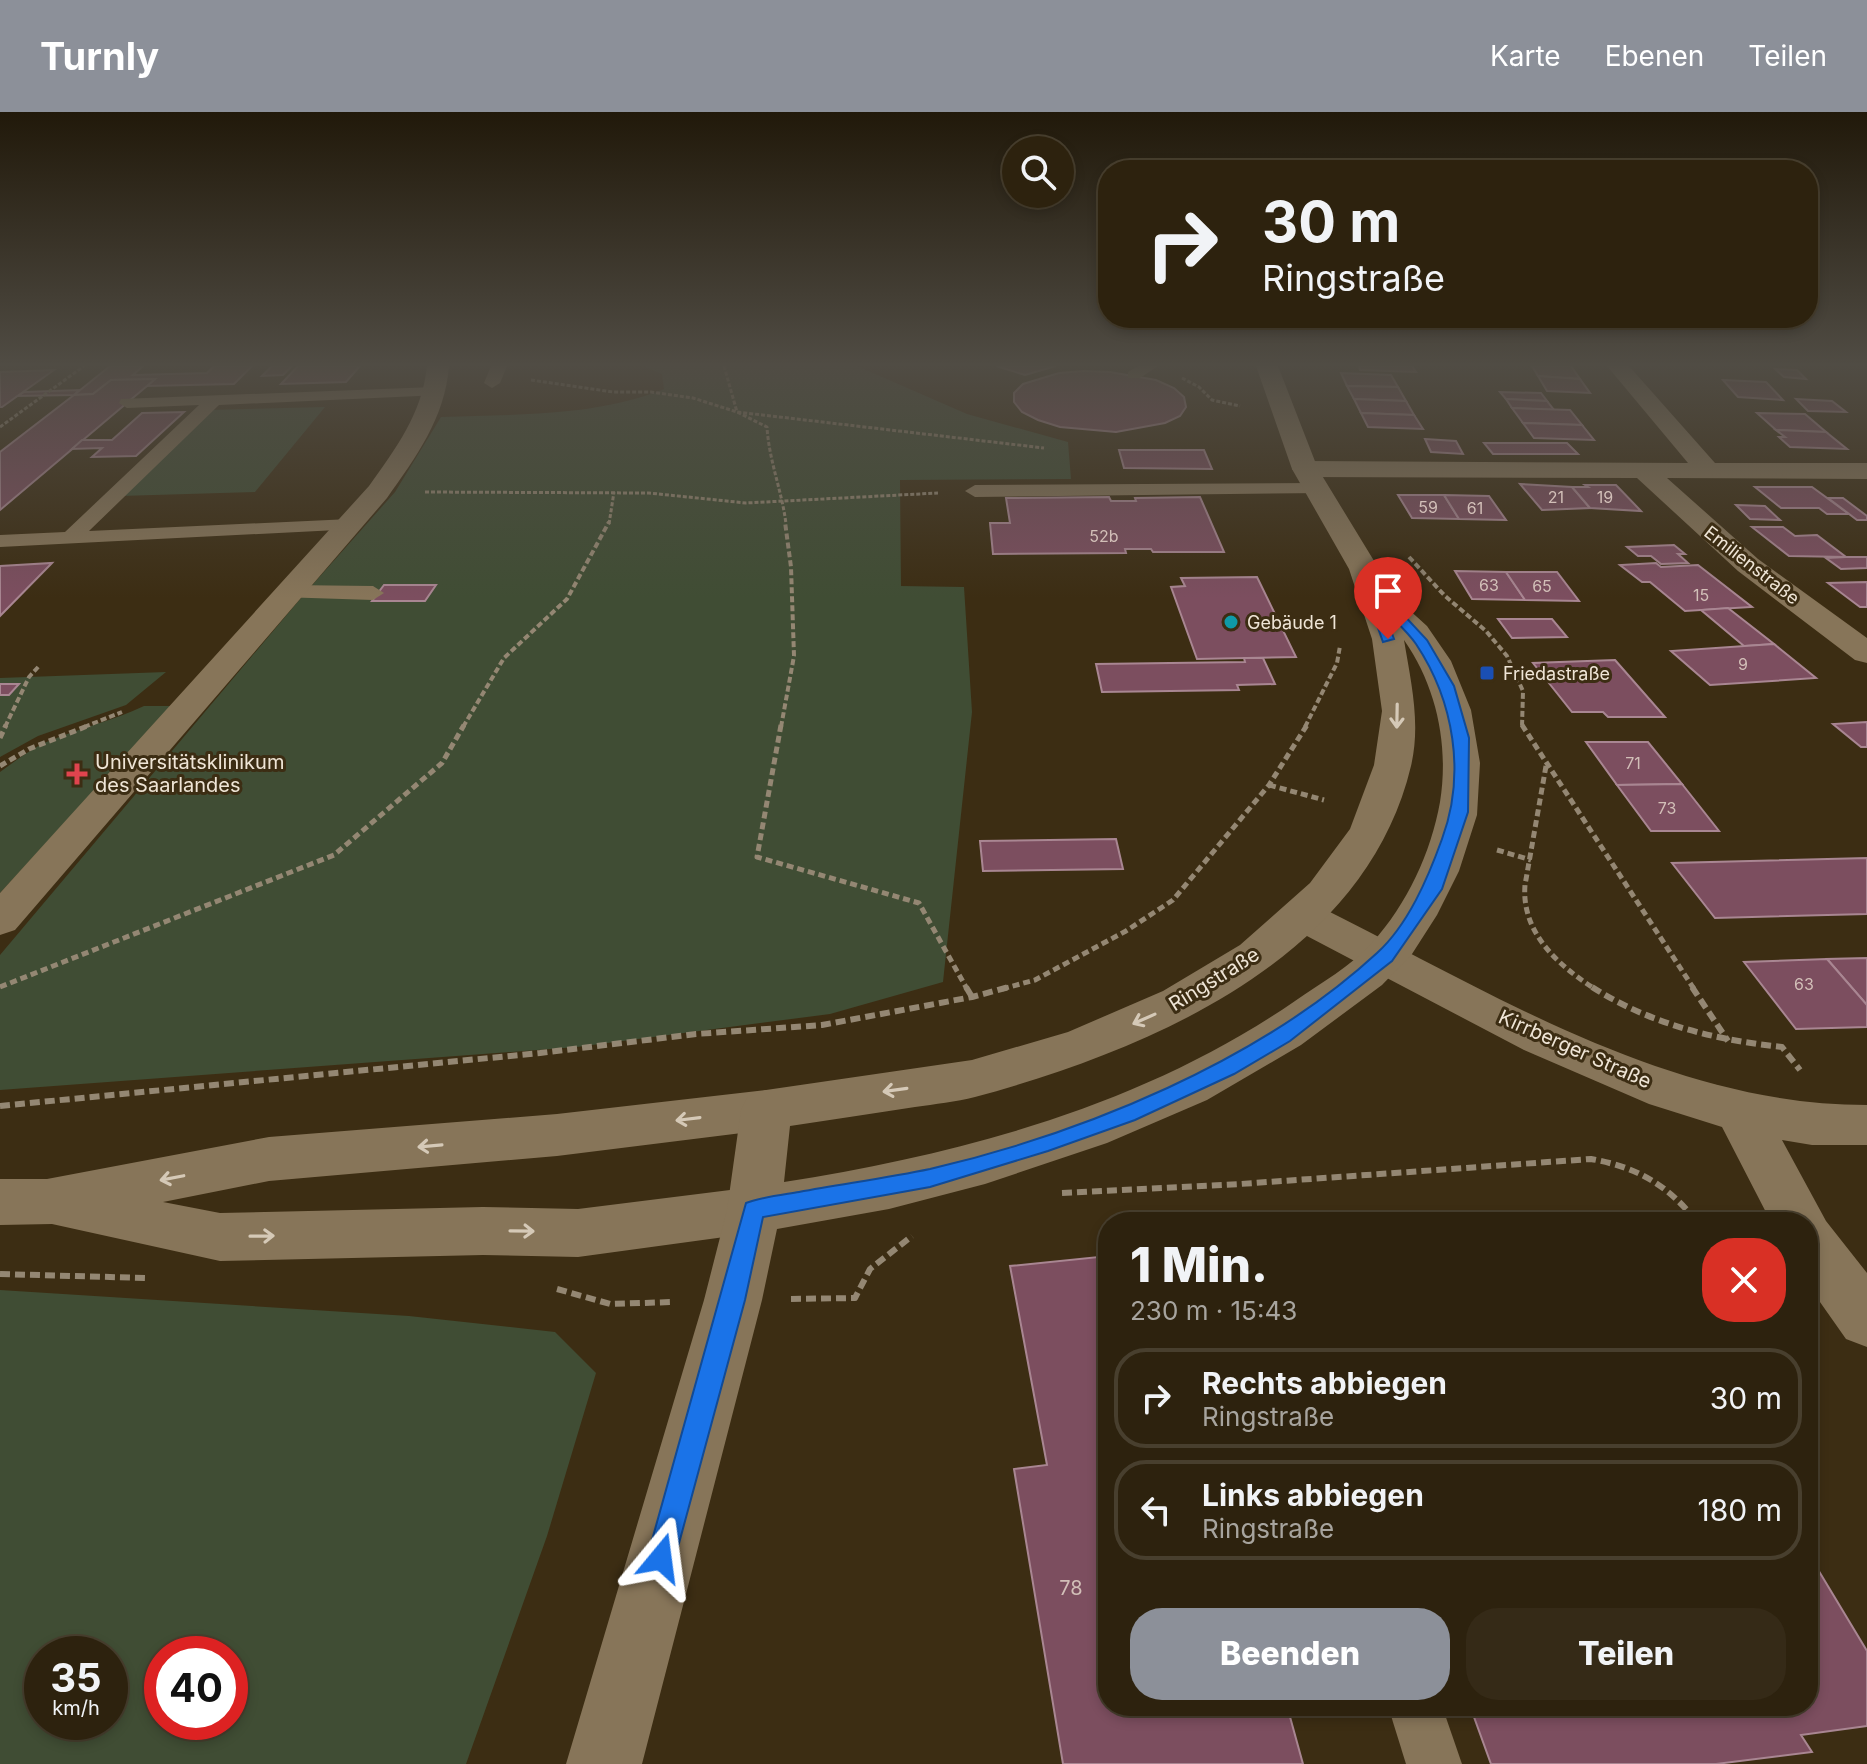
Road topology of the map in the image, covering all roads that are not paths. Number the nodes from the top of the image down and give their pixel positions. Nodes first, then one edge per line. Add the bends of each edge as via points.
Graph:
1 (169, 443) edge
2 (412, 443) edge
3 (1295, 443) edge
4 (1684, 443) edge
5 (1708, 470) junction
6 (1644, 471) junction
7 (1867, 471) edge
8 (1310, 479) junction
9 (975, 491) road end
10 (350, 525) junction
11 (70, 538) junction
12 (0, 541) edge
13 (1369, 586) junction
14 (288, 592) junction
15 (373, 593) dead end
16 (1867, 653) edge
17 (1301, 915) junction
18 (0, 920) edge
19 (1385, 956) junction
20 (766, 1110) junction
21 (1740, 1112) junction
22 (1867, 1125) edge
23 (24, 1202) edge
24 (754, 1210) junction
25 (1794, 1212) edge
26 (1818, 1253) edge
27 (1867, 1320) edge
28 (1418, 1716) edge
29 (604, 1764) edge
30 (1434, 1764) edge

1 - 11 lane
2 - 10 street
3 - 8 street, Ringstraße
4 - 5 street
5 - 6 street
5 - 7 street
6 - 8 street
6 - 16 street, Emilienstraße via 1748,565
8 - 9 lane
8 - 13 street, Ringstraße
10 - 11 lane
10 - 14 street
11 - 12 lane
13 -> 17 street, Ringstraße via 1388,639 1399,711 1393,765 1369,831 1325,893
13 - 19 street, Ringstraße via 1420,640 1447,686 1461,738 1460,812 1433,889
14 - 15 lane
14 - 18 street
17 - 19 street, Kirrberger Straße
17 -> 20 street, Ringstraße via 1256,956 1179,1003 1083,1046 972,1079
19 - 21 street, Kirrberger Straße via 1595,1061 1676,1094
19 - 24 street, Ringstraße via 1283,1036 1128,1114 930,1178
20 -> 23 street, Ringstraße via 557,1135 269,1159
20 - 24 street
21 - 22 street, Kirrberger Straße via 1797,1123
21 - 25 street
23 -> 24 street, Ringstraße via 220,1237 578,1233
24 - 29 street
26 - 27 street
28 - 30 lane

